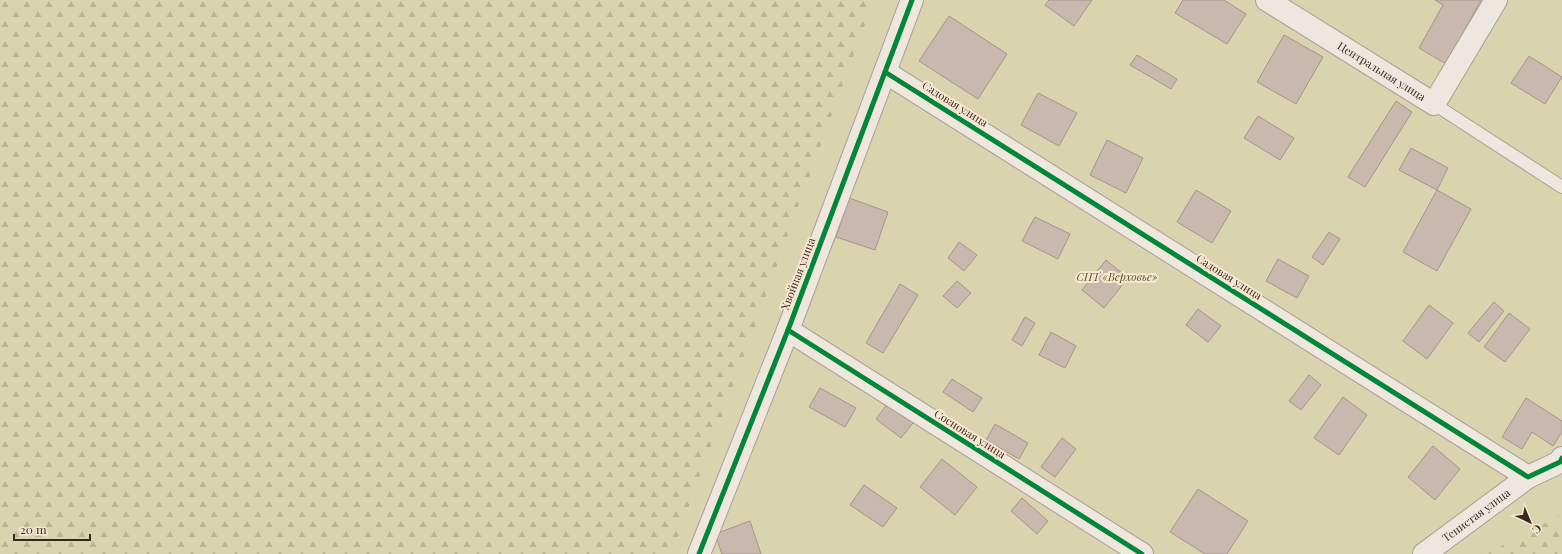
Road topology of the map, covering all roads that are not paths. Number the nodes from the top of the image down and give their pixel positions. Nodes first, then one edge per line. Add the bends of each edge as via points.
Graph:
1 (912, 0) edge
2 (1267, 0) edge
3 (1496, 0) edge
4 (886, 72) junction
5 (1434, 104) junction
6 (1562, 187) edge
7 (788, 330) junction
8 (1562, 458) edge
9 (1528, 477) junction
10 (699, 554) edge
11 (1142, 554) edge
12 (1424, 554) edge

1 - 4 street, Хвойная улица
2 - 5 street, Центральная улица
3 - 5 street, Центральная улица
4 - 7 street, Хвойная улица
4 - 9 street, Садовая улица
5 - 6 lane
7 - 10 street, Хвойная улица
7 - 11 street, Сосновая улица
8 - 9 street via 1560,462
9 - 12 street, Тенистая улица

